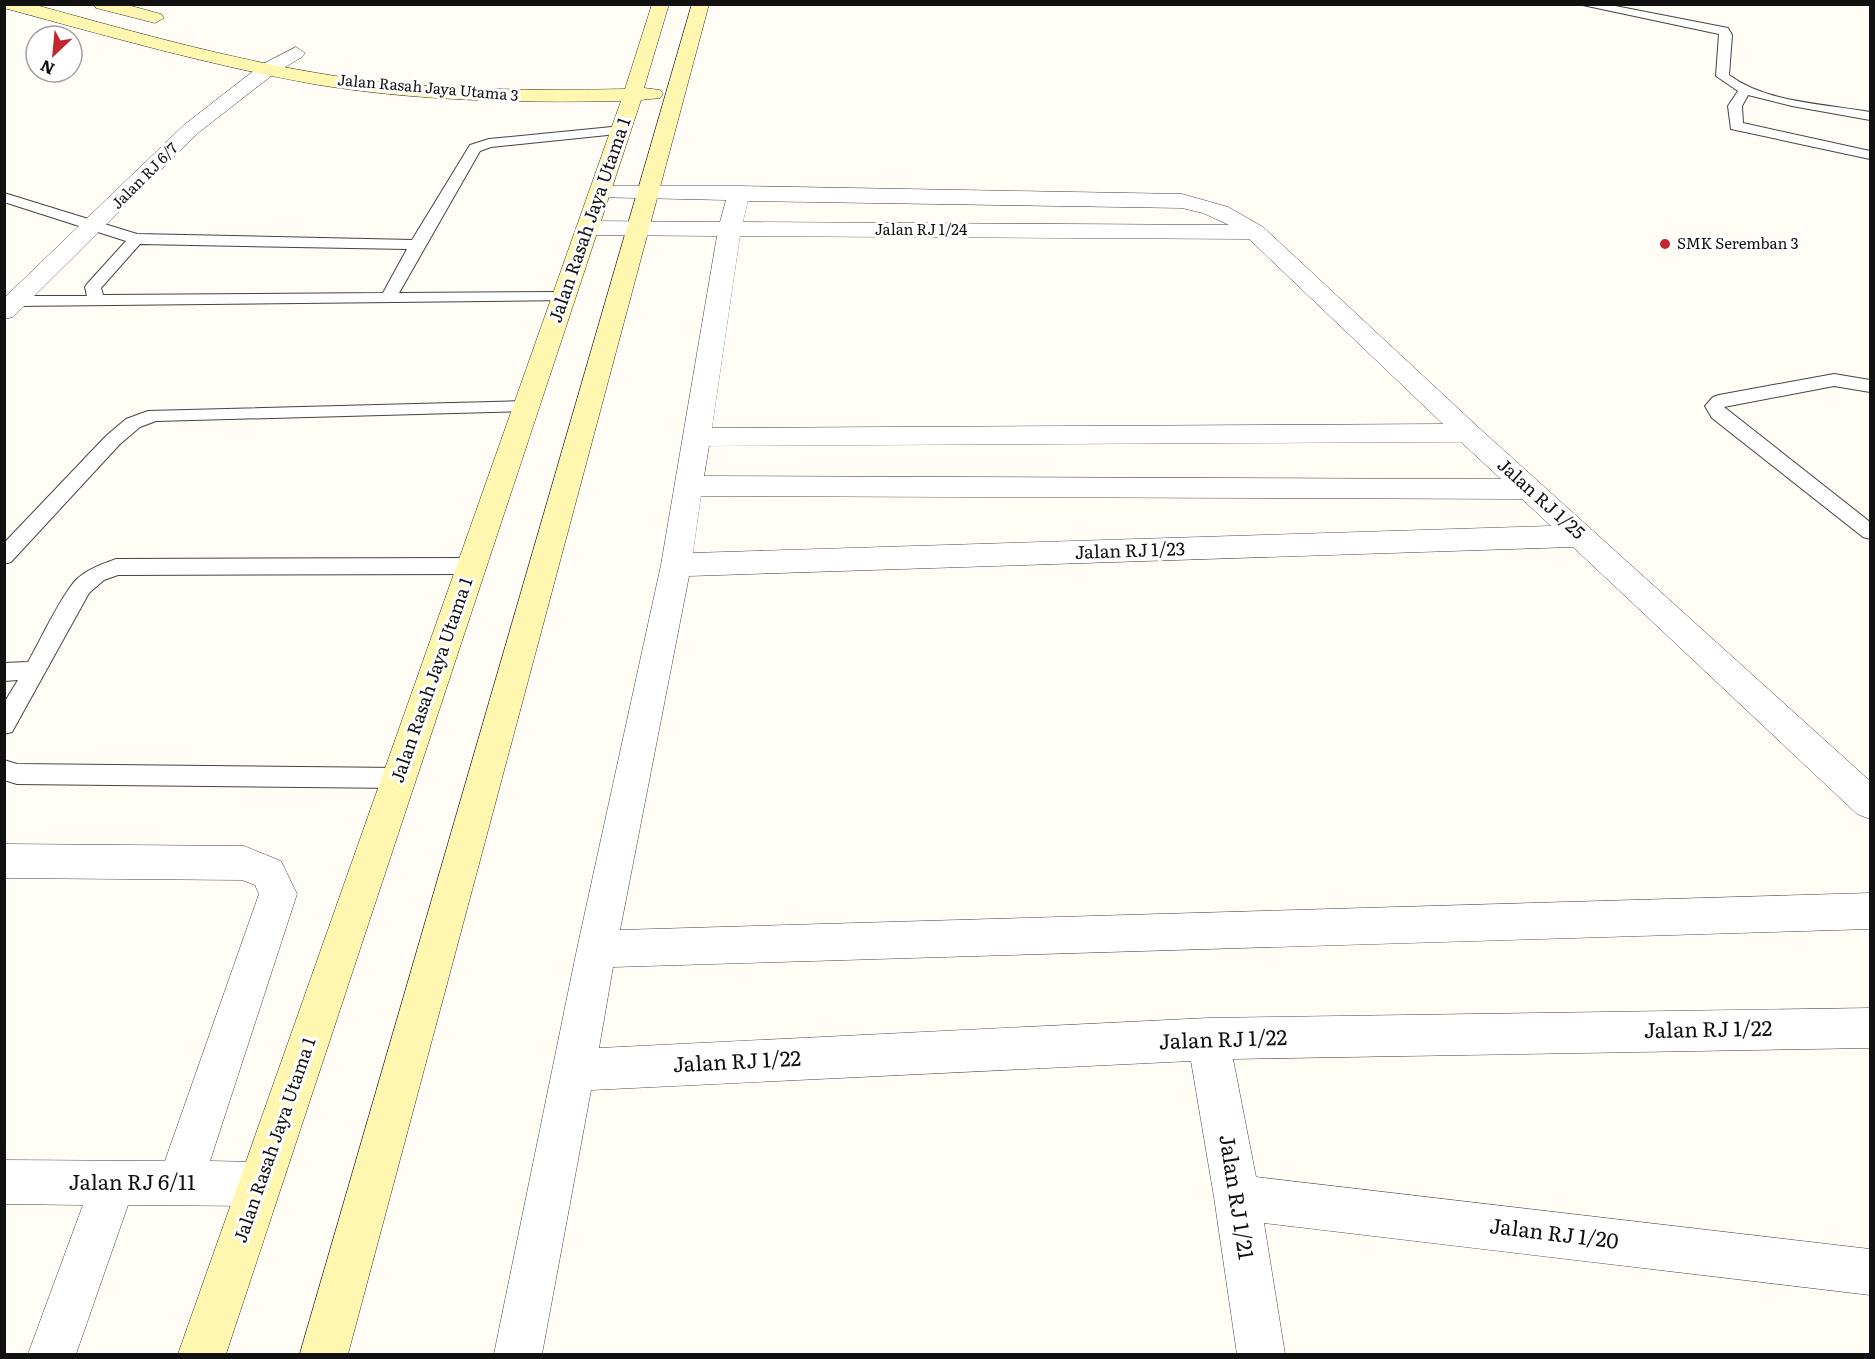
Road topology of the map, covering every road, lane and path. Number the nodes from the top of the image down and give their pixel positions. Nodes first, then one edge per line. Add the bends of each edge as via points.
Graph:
1 (10, 4) edge
2 (102, 4) edge
3 (661, 4) edge
4 (701, 4) edge
5 (1584, 4) edge
6 (169, 22) dead end
7 (272, 47) dead end
8 (296, 53) junction
9 (318, 57) dead end
10 (268, 69) junction
11 (682, 70) junction
12 (618, 72) dead end
13 (640, 72) junction
14 (1744, 91) junction
15 (676, 93) junction
16 (633, 94) junction
17 (1870, 116) edge
18 (622, 130) junction
19 (1870, 155) edge
20 (600, 192) junction
21 (648, 192) junction
22 (739, 192) junction
23 (4, 197) edge
24 (1205, 204) joint
25 (93, 227) junction
26 (587, 228) junction
27 (638, 228) junction
28 (730, 228) junction
29 (1255, 232) junction
30 (136, 239) junction
31 (417, 245) junction
32 (563, 297) junction
33 (388, 299) junction
34 (96, 301) junction
35 (11, 307) edge
36 (1870, 386) edge
37 (525, 407) junction
38 (1468, 433) junction
39 (697, 437) junction
40 (688, 486) junction
41 (1530, 489) junction
42 (1870, 532) edge
43 (1583, 536) junction
44 (4, 557) edge
45 (676, 565) junction
46 (471, 566) junction
47 (33, 671) junction
48 (4, 672) edge
49 (4, 725) edge
50 (4, 770) edge
51 (399, 778) junction
52 (1870, 803) edge
53 (4, 861) edge
54 (1870, 911) edge
55 (597, 949) junction
56 (1870, 1028) edge
57 (1208, 1040) junction
58 (575, 1070) junction
59 (4, 1182) edge
60 (113, 1183) junction
61 (180, 1183) junction
62 (260, 1184) junction
63 (1237, 1197) junction
64 (1870, 1272) edge
65 (52, 1354) edge
66 (202, 1354) edge
67 (324, 1354) edge
68 (518, 1354) edge
69 (1261, 1354) edge

1 - 10 street, Jalan Rasah Jaya Utama 3
2 - 6 street
3 - 13 street, Jalan Rasah Jaya Utama 1
4 - 11 street
5 - 14 lane via 1724,31 1722,76
7 - 8 street, Jalan Rasah Jaya Utama 3
8 - 9 street, Jalan Rasah Jaya Utama 3
8 - 10 street, Jalan RJ 6/7
10 - 16 street, Jalan Rasah Jaya Utama 3 via 396,88 479,94
10 - 25 street, Jalan RJ 6/7 via 192,129
11 - 13 street
11 - 15 street
12 - 13 street
13 - 16 street, Jalan Rasah Jaya Utama 1
14 - 17 lane
14 - 19 lane via 1735,106 1736,126
15 - 16 street, Jalan Rasah Jaya Utama 3
15 - 21 street
16 - 18 street, Jalan Rasah Jaya Utama 1
18 - 20 street, Jalan Rasah Jaya Utama 1
18 - 31 lane via 532,137 476,148
20 - 21 street, Jalan RJ 1/24
20 - 26 street, Jalan Rasah Jaya Utama 1
21 - 22 street, Jalan RJ 1/24
21 - 27 street
22 - 24 street, Jalan RJ 1/24
22 - 28 street
23 - 25 lane
24 - 29 street, Jalan RJ 1/25
25 - 30 lane
25 - 35 street, Jalan RJ 6/7
26 - 27 street, Jalan RJ 1/24
26 - 32 street, Jalan Rasah Jaya Utama 1
27 - 28 street, Jalan RJ 1/24
27 - 67 street
28 - 29 street, Jalan RJ 1/24
28 - 39 street
29 - 38 street, Jalan RJ 1/25
30 - 31 lane
30 - 34 lane via 93,287
31 - 33 lane
32 - 33 lane
32 - 37 street, Jalan Rasah Jaya Utama 1
33 - 34 lane
34 - 35 lane
36 - 42 lane via 1834,380 1719,401 1714,406 1718,414
37 - 44 lane via 154,415 133,423 113,440
37 - 46 street, Jalan Rasah Jaya Utama 1
38 - 39 street
38 - 41 street, Jalan RJ 1/25
39 - 40 street
40 - 41 street
40 - 45 street
41 - 43 street, Jalan RJ 1/25
43 - 45 street, Jalan RJ 1/23
43 - 52 street, Jalan RJ 1/25
45 - 55 street
46 - 47 lane via 116,567 97,575 82,588
46 - 51 street, Jalan Rasah Jaya Utama 1
47 - 48 lane
47 - 49 lane
50 - 51 lane via 17,774
51 - 62 street, Jalan Rasah Jaya Utama 1
53 - 61 street via 244,864 268,873 278,894
54 - 55 street
55 - 58 street
56 - 57 street, Jalan RJ 1/22
57 - 58 street, Jalan RJ 1/22
57 - 63 street, Jalan RJ 1/21
58 - 68 street
59 - 60 street, Jalan RJ 6/11
60 - 61 street, Jalan RJ 6/11
60 - 65 street
61 - 62 street, Jalan RJ 6/11
62 - 66 street, Jalan Rasah Jaya Utama 1
63 - 64 street, Jalan RJ 1/20
63 - 69 street, Jalan RJ 1/21

